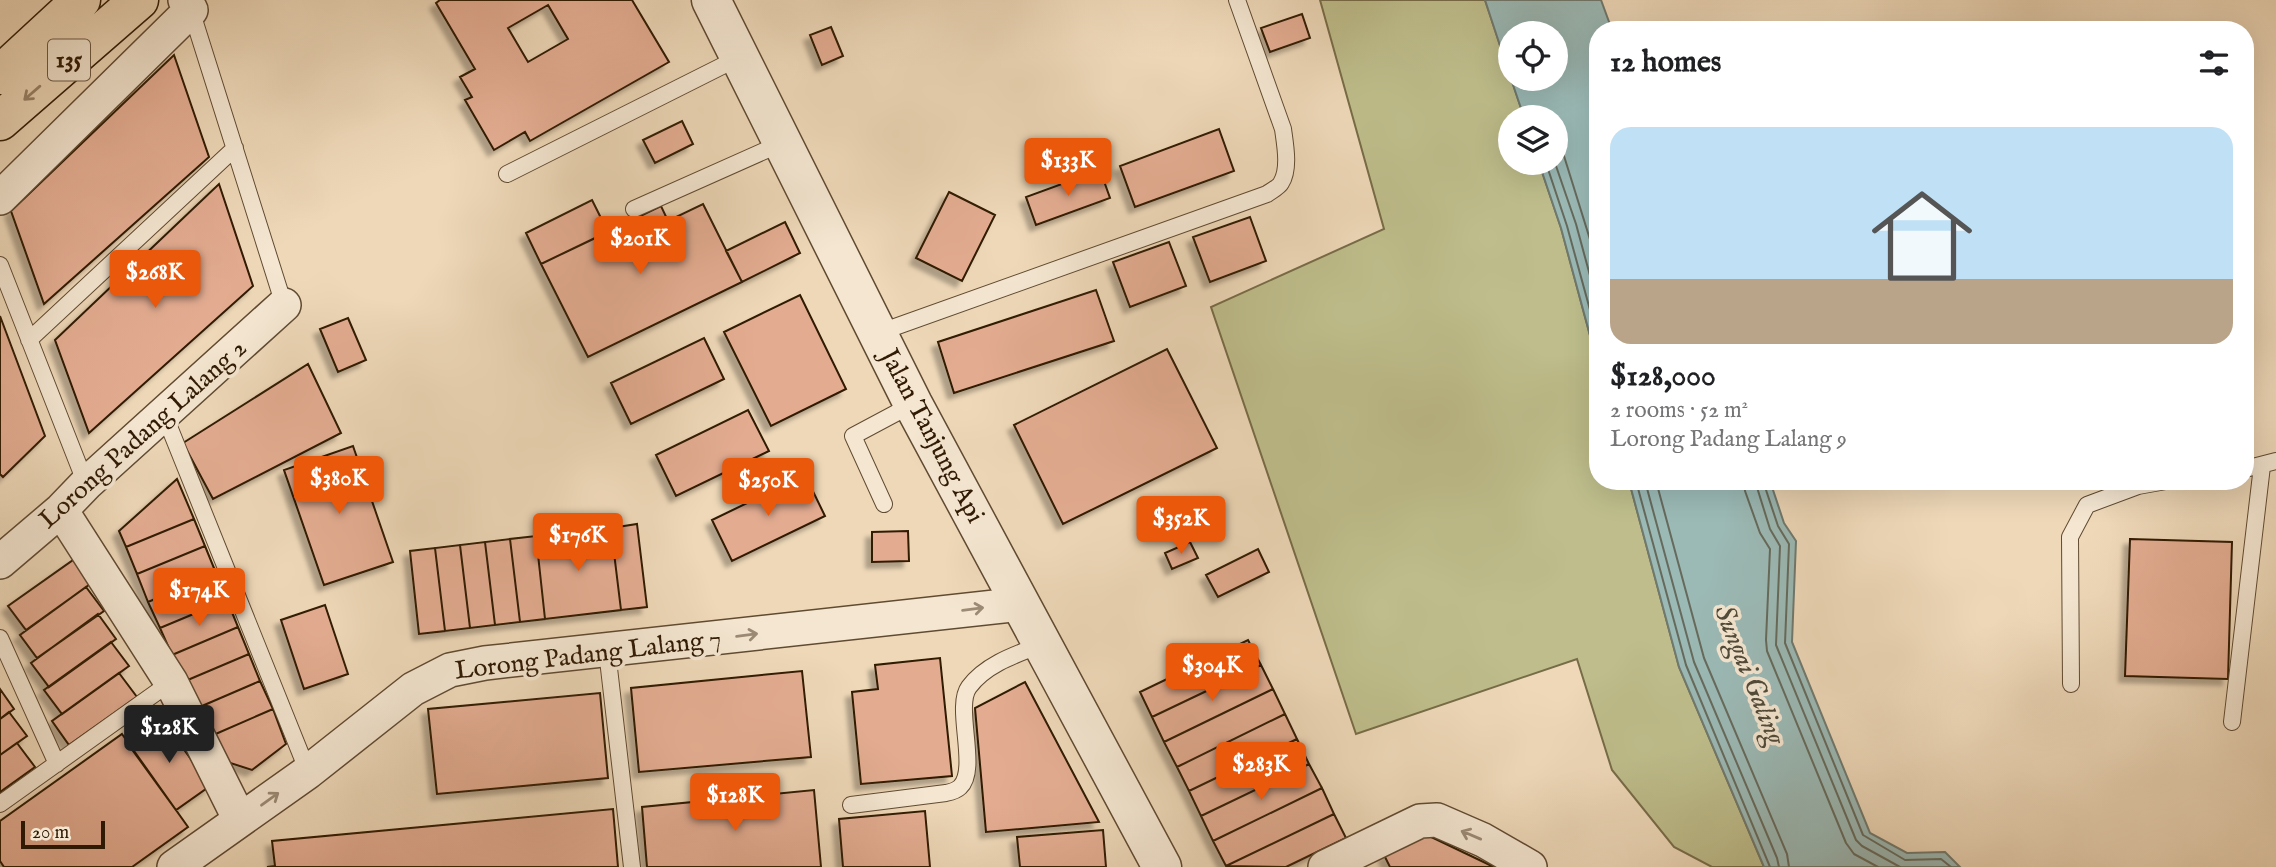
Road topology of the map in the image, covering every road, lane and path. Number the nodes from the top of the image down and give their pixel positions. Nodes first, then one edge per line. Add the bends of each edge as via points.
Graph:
1 (81, 0) edge
2 (139, 0) edge
3 (711, 0) edge
4 (1237, 0) edge
5 (188, 5) edge
6 (740, 57) junction
7 (0, 75) edge
8 (0, 121) edge
9 (782, 143) junction
10 (234, 148) junction
11 (507, 174) dead end
12 (0, 198) edge
13 (635, 208) dead end
14 (0, 265) edge
15 (284, 305) joint
16 (878, 333) junction
17 (29, 340) junction
18 (913, 404) junction
19 (164, 414) junction
20 (2269, 464) edge
21 (86, 484) junction
22 (2125, 490) edge
23 (884, 504) dead end
24 (61, 510) junction
25 (0, 562) edge
26 (1021, 604) junction
27 (0, 638) edge
28 (1043, 644) junction
29 (607, 651) junction
30 (171, 682) junction
31 (2071, 684) dead end
32 (2232, 722) dead end
33 (57, 764) junction
34 (308, 772) junction
35 (0, 804) edge
36 (851, 806) dead end
37 (240, 820) junction
38 (1365, 858) edge
39 (174, 867) edge
40 (632, 867) edge
41 (1162, 867) edge
42 (1325, 867) edge
43 (1530, 867) edge

1 - 7 main road, 135
2 -> 8 main road, 135
3 - 6 street, Jalan Tanjung Api
4 - 16 lane via 1283,129 1286,149 1281,184 1267,194
5 - 10 lane
5 - 12 street
6 - 9 street, Jalan Tanjung Api
6 - 11 lane
9 - 13 lane
9 - 16 street, Jalan Tanjung Api
10 - 15 lane
10 - 17 lane
14 - 17 lane
15 - 19 street, Lorong Padang Lalang 2
16 - 18 street, Jalan Tanjung Api
17 - 21 lane
18 - 23 lane via 853,436
18 - 26 street, Jalan Tanjung Api
19 - 21 street, Lorong Padang Lalang 2
19 - 34 lane
20 - 32 lane
21 - 24 street, Lorong Padang Lalang 2
22 - 31 lane via 2087,505 2070,537
24 - 25 street, Lorong Padang Lalang 2
24 - 30 street
26 - 28 street, Jalan Tanjung Api
29 -> 26 street, Lorong Padang Lalang 7
27 - 33 lane
28 - 36 lane via 997,663 968,688 963,786 946,793
28 - 41 street, Jalan Tanjung Api
29 - 34 street, Lorong Padang Lalang 7 via 450,670 413,689
29 - 40 lane
30 - 33 lane
30 - 37 street
33 - 35 lane
37 -> 34 street, Lorong Padang Lalang 7
37 - 39 street, Lorong Padang Lalang 7
38 - 42 street
43 -> 38 street via 1437,820 1420,821

